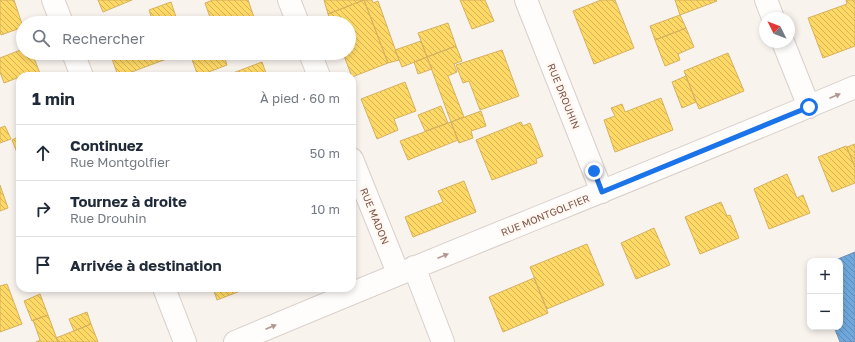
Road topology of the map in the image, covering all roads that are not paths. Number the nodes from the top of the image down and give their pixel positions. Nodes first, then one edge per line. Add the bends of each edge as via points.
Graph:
1 (53, 0) edge
2 (289, 0) edge
3 (526, 0) edge
4 (766, 0) edge
5 (771, 12) edge
6 (59, 16) edge
7 (295, 16) edge
8 (785, 48) edge
9 (76, 60) edge
10 (313, 60) edge
11 (80, 72) edge
12 (317, 72) edge
13 (855, 87) edge
14 (809, 107) junction
15 (356, 167) edge
16 (602, 192) junction
17 (406, 270) junction
18 (356, 291) edge
19 (166, 292) edge
20 (354, 292) edge
21 (185, 342) edge
22 (235, 342) edge
23 (443, 342) edge

1 - 6 street
2 - 7 street
3 - 16 street, RUE DROUHIN
4 - 5 street
8 - 14 street
9 - 11 street
10 - 12 street
14 -> 13 street, RUE MONTGOLFIER
14 - 16 street, RUE MONTGOLFIER
15 - 17 street, RUE MADON
17 -> 16 street, RUE MONTGOLFIER
18 -> 17 street, RUE MONTGOLFIER
17 - 23 street, RUE MADON
19 - 21 street
22 -> 20 street, RUE MONTGOLFIER

